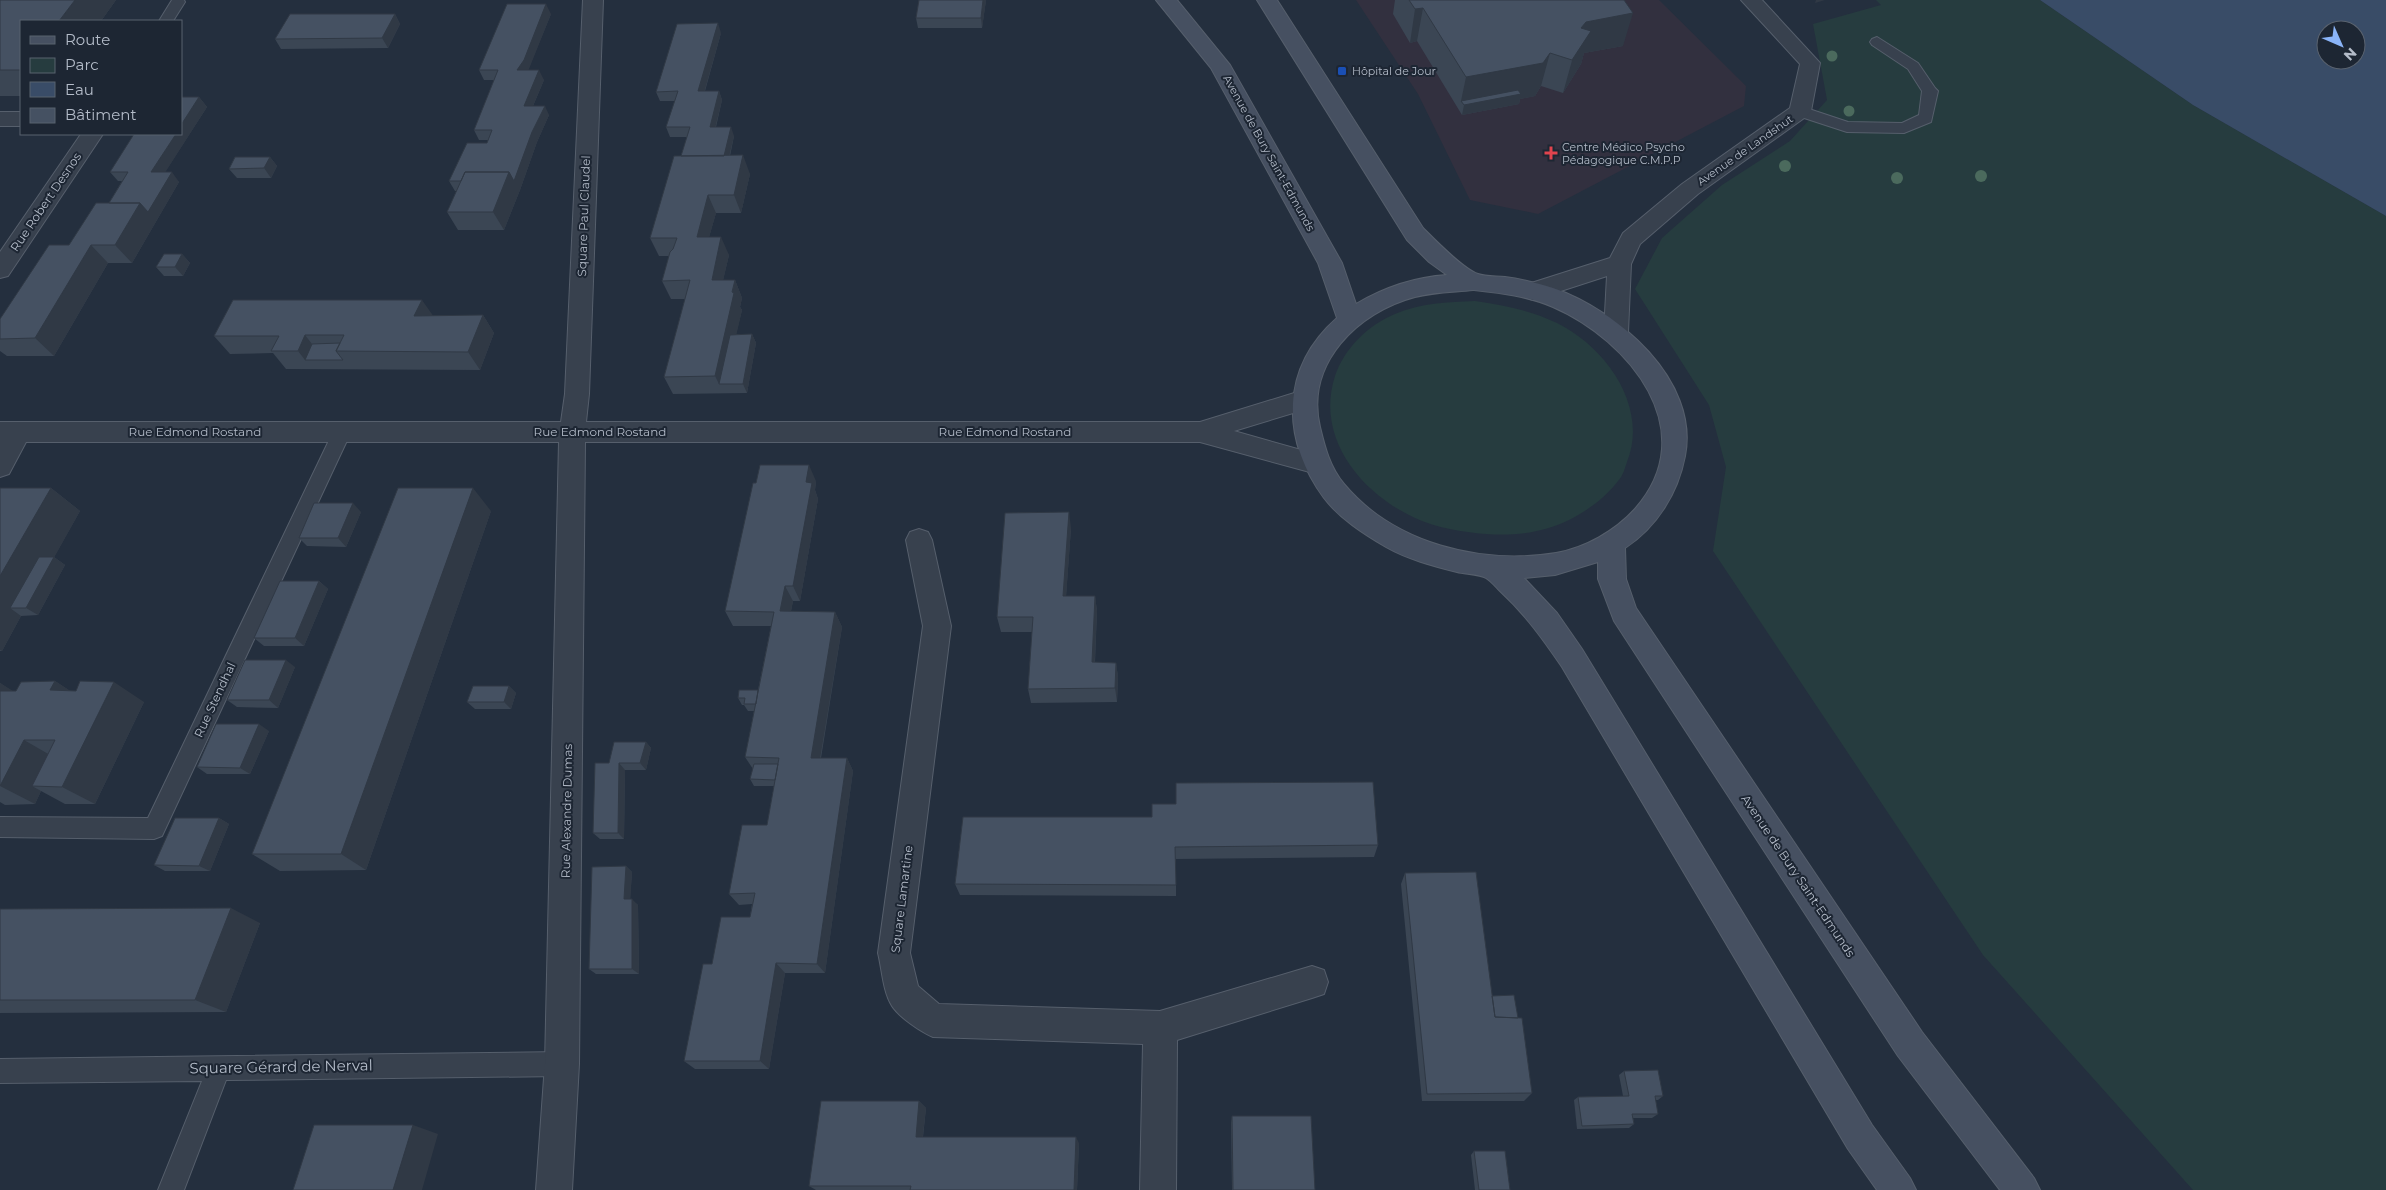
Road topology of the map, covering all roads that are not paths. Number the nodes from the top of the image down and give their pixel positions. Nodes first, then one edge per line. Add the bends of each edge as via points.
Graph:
1 (593, 0) edge
2 (1166, 0) edge
3 (1267, 0) edge
4 (1751, 0) edge
5 (178, 2) dead end
6 (167, 20) edge
7 (1877, 42) dead end
8 (1800, 111) junction
9 (0, 119) edge
10 (20, 119) edge
11 (91, 135) edge
12 (1619, 264) junction
13 (0, 270) edge
14 (1473, 282) junction
15 (1533, 291) junction
16 (1349, 320) junction
17 (1616, 332) junction
18 (1304, 400) junction
19 (342, 432) junction
20 (572, 432) junction
21 (1200, 432) junction
22 (9, 433) edge
23 (1317, 464) junction
24 (0, 467) edge
25 (919, 540) dead end
26 (1611, 544) junction
27 (1494, 568) junction
28 (0, 827) edge
29 (1312, 982) dead end
30 (1160, 1028) junction
31 (562, 1064) junction
32 (219, 1068) junction
33 (0, 1070) edge
34 (171, 1190) edge
35 (554, 1190) edge
36 (1158, 1190) edge
37 (1898, 1190) edge
38 (2022, 1190) edge

1 - 20 street, Square Paul Claudel via 577,384
2 - 16 main road, Avenue de Bury Saint-Edmunds via 1220,65 1330,264
3 - 14 main road via 1415,234 1436,256
4 - 8 street, Avenue de Landshut via 1810,63
5 - 6 lane
7 - 8 lane via 1913,66 1930,91 1926,118 1904,128 1847,127
8 - 12 street, Avenue de Landshut via 1690,189 1631,239
9 - 10 street
11 - 13 street, Rue Robert Desnos
12 - 15 street
12 - 17 street, Avenue de Landshut
14 - 15 main road
14 - 16 main road via 1427,286 1384,298
15 - 17 main road via 1563,301
16 - 18 main road via 1326,342 1310,370
17 - 26 main road via 1643,359 1664,391 1674,424 1674,458 1663,491 1642,520
18 - 21 street, Rue Edmond Rostand
18 - 23 main road via 1306,432
19 - 20 street, Rue Edmond Rostand
19 - 22 street, Rue Edmond Rostand
19 - 28 lane, Rue Stendhal via 154,829
20 - 21 street, Rue Edmond Rostand
20 - 31 street, Rue Alexandre Dumas
21 - 23 street, Rue Edmond Rostand
22 - 24 street
23 - 27 main road via 1334,491 1358,515 1387,535 1456,563
25 - 30 street, Square Lamartine via 937,626 894,953 904,996 933,1020
26 - 27 main road via 1556,564
26 - 38 main road, Avenue de Bury Saint-Edmunds via 1612,579 1624,613 1910,1044
27 - 37 main road via 1528,599 1572,658 1860,1137
29 - 30 street, Square Lamartine
30 - 36 street
31 - 32 lane, Square Gérard de Nerval
31 - 35 street, Rue Alexandre Dumas
32 - 33 lane, Square Gérard de Nerval
32 - 34 lane

